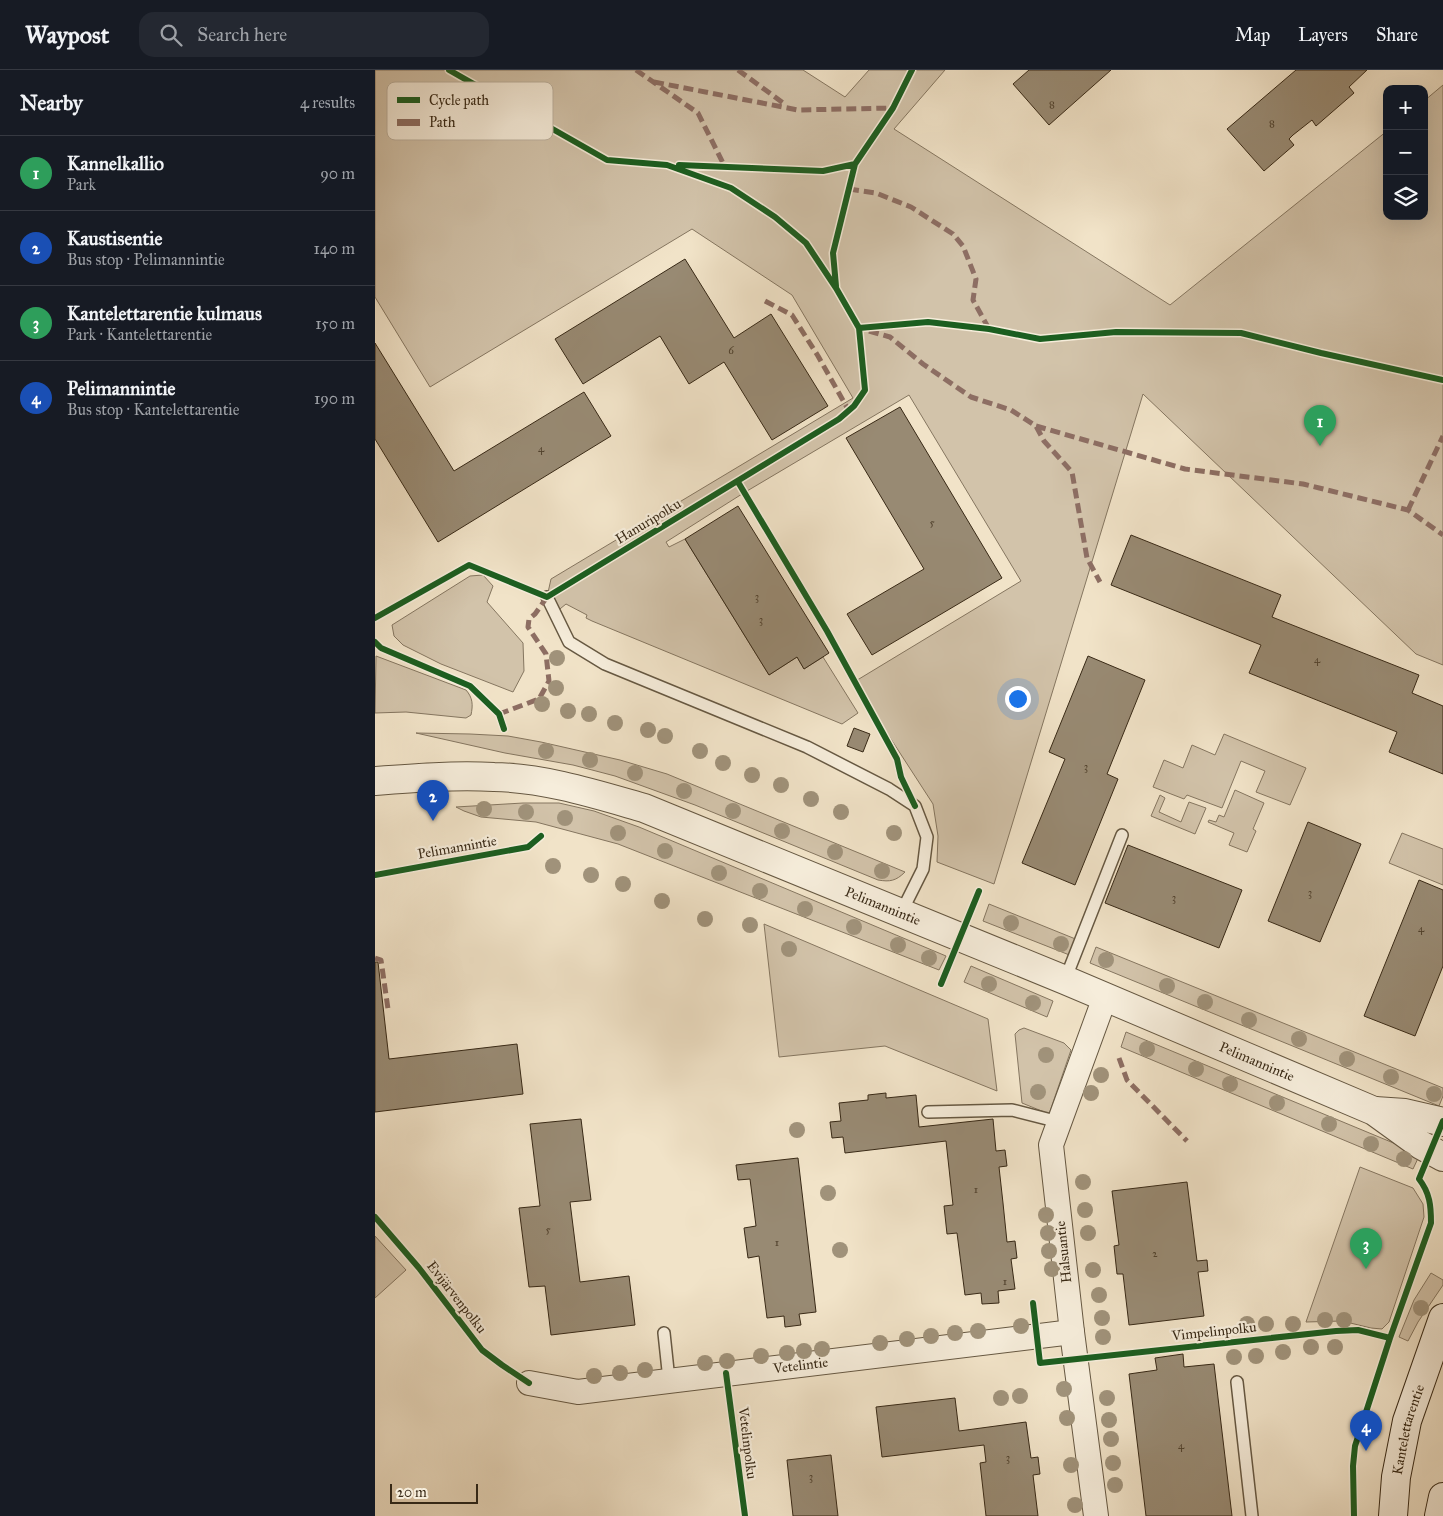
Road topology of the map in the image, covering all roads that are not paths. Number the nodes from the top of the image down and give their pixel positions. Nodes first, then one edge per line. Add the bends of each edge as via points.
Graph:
1 (547, 596) dead end
2 (375, 781) edge
3 (1123, 834) dead end
4 (901, 913) junction
5 (1065, 980) junction
6 (1105, 996) junction
7 (1374, 1111) junction
8 (928, 1112) dead end
9 (1059, 1122) junction
10 (1443, 1122) edge
11 (1443, 1158) edge
12 (1443, 1318) edge
13 (1072, 1332) junction
14 (664, 1333) dead end
15 (669, 1380) junction
16 (1237, 1382) dead end
17 (529, 1383) dead end
18 (1443, 1497) edge
19 (1096, 1516) edge
20 (1252, 1516) edge
21 (1393, 1516) edge
22 (1439, 1516) edge

1 - 4 lane via 569,642 605,664 807,747 915,806 927,837 923,869
2 - 4 street, Pelimannintie via 495,777 547,783 597,794 644,808
3 - 5 lane
4 - 5 street, Pelimannintie
5 - 6 street, Pelimannintie
6 - 7 street, Pelimannintie
6 - 9 street, Halsuantie
7 - 10 street, Pelimannintie via 1405,1113
7 - 11 street, Pelimannintie
8 - 9 lane via 1012,1110
9 - 13 street, Halsuantie via 1051,1145
12 - 21 street, Kantelettarentie via 1407,1421 1396,1477
13 - 15 street, Vetelintie
13 - 19 street, Halsuantie
14 - 15 lane
15 - 17 street, Vetelintie via 579,1392
16 - 20 lane
18 - 22 street

